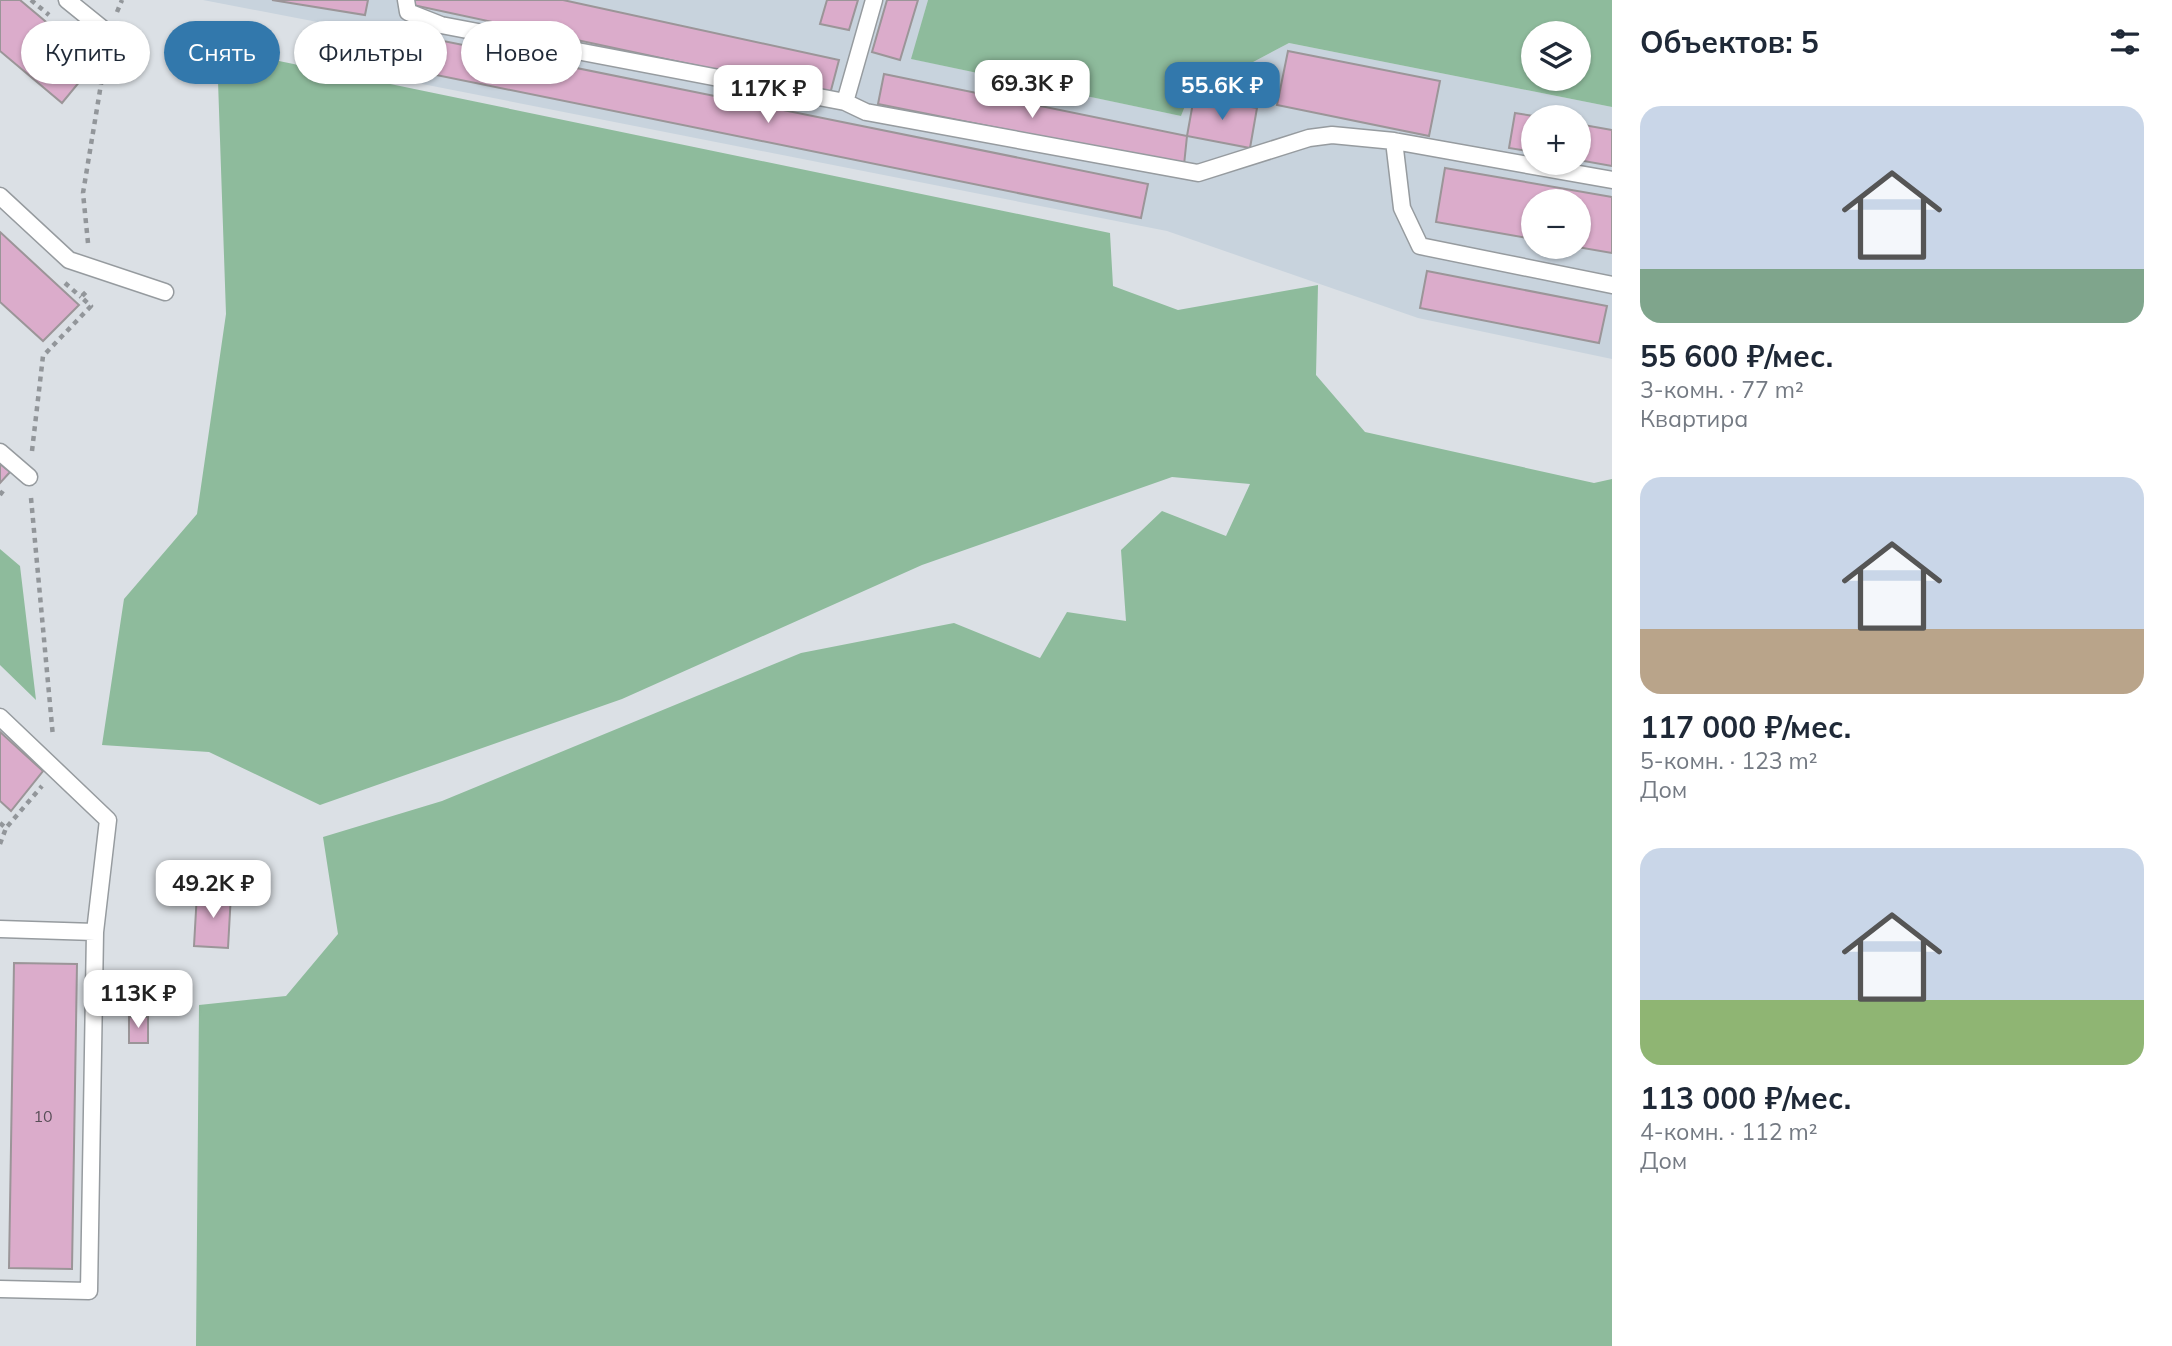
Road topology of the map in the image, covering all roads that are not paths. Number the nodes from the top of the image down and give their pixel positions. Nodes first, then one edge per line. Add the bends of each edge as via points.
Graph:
1 (67, 0) edge
2 (406, 0) edge
3 (874, 0) edge
4 (93, 21) edge
5 (845, 102) junction
6 (1394, 141) junction
7 (1612, 180) edge
8 (0, 196) edge
9 (1612, 285) edge
10 (165, 292) dead end
11 (0, 452) edge
12 (29, 477) road end
13 (0, 716) edge
14 (0, 929) edge
15 (95, 932) junction
16 (0, 1289) edge

1 - 4 lane
2 - 5 lane via 408,12 442,25
3 - 5 lane
5 - 6 lane via 866,112 1198,173 1310,138 1332,135
6 - 7 lane
6 - 9 lane via 1402,208 1420,246
8 - 10 lane via 69,260
11 - 12 lane
13 - 15 lane via 108,820
14 - 15 lane
15 - 16 lane via 89,1290

